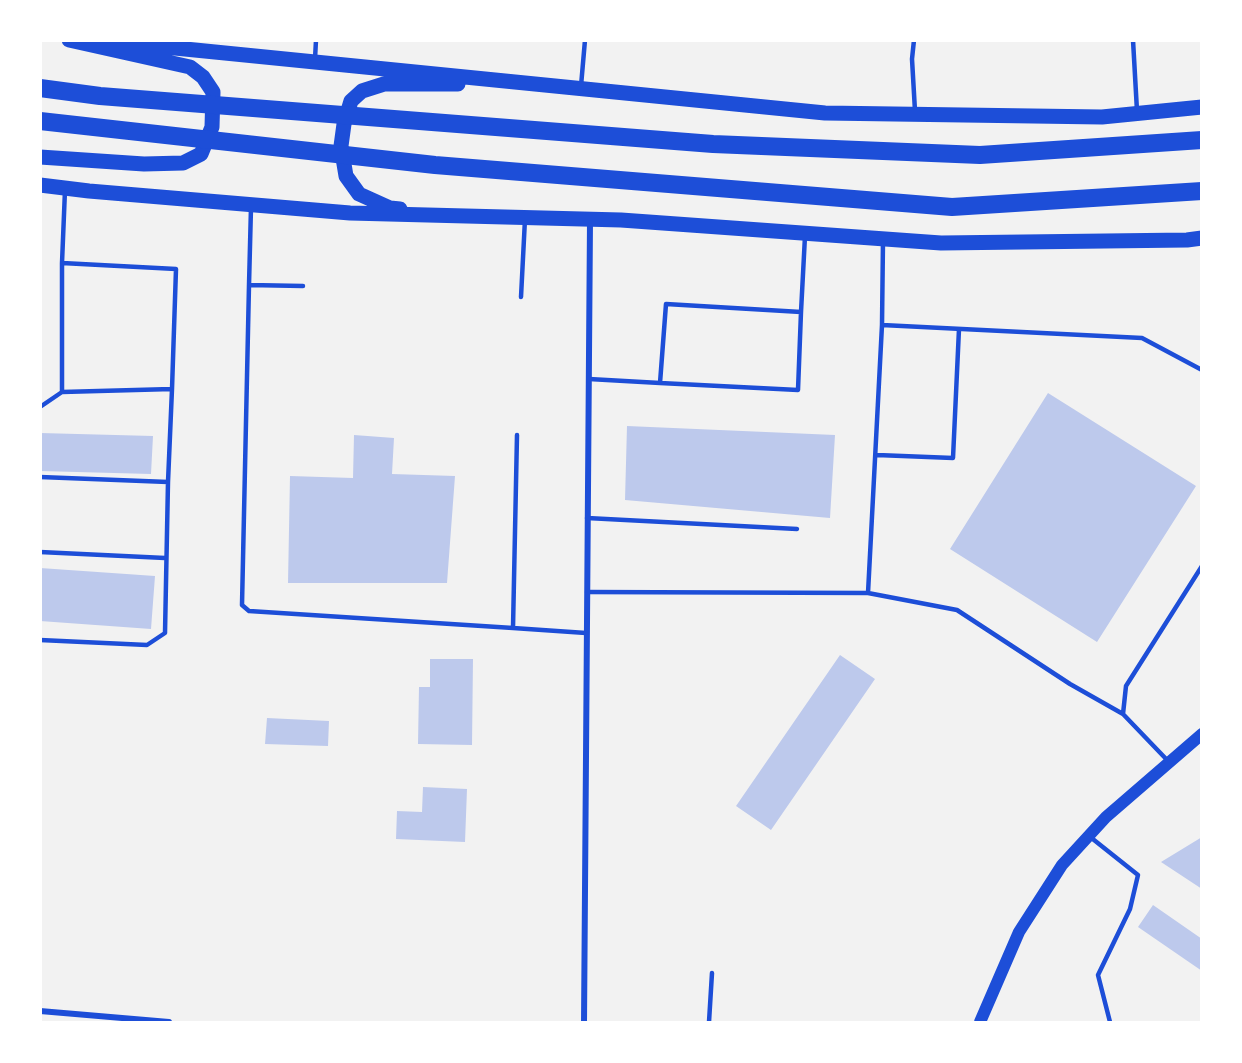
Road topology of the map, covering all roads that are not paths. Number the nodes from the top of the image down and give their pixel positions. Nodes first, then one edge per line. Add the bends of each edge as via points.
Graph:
1 (69, 40) edge
2 (95, 40) edge
3 (316, 40) edge
4 (585, 40) edge
5 (914, 40) edge
6 (1133, 40) edge
7 (315, 62) junction
8 (536, 84) junction
9 (40, 88) edge
10 (580, 88) junction
11 (1202, 107) edge
12 (915, 114) junction
13 (1137, 114) junction
14 (40, 121) edge
15 (1202, 140) edge
16 (40, 157) edge
17 (40, 185) edge
18 (65, 188) junction
19 (1202, 191) edge
20 (251, 205) junction
21 (455, 216) junction
22 (525, 219) junction
23 (590, 221) junction
24 (805, 233) junction
25 (1202, 238) edge
26 (883, 239) junction
27 (62, 263) junction
28 (249, 285) junction
29 (303, 286) dead end
30 (521, 297) dead end
31 (801, 312) junction
32 (882, 325) junction
33 (959, 329) junction
34 (1202, 370) edge
35 (589, 379) junction
36 (660, 383) junction
37 (172, 389) junction
38 (62, 392) junction
39 (40, 407) edge
40 (517, 435) dead end
41 (877, 455) junction
42 (40, 477) edge
43 (168, 482) junction
44 (587, 518) junction
45 (798, 529) dead end
46 (40, 552) edge
47 (165, 558) junction
48 (1202, 566) edge
49 (587, 592) junction
50 (868, 592) junction
51 (513, 628) junction
52 (586, 633) junction
53 (40, 639) edge
54 (1123, 714) junction
55 (1202, 734) edge
56 (1169, 762) junction
57 (1089, 836) junction
58 (712, 973) dead end
59 (40, 1011) edge
60 (169, 1023) edge
61 (584, 1023) edge
62 (708, 1023) edge
63 (980, 1023) edge
64 (1110, 1023) edge

1 - 16 main road via 190,68 203,77 213,92 212,127 201,154 183,163
2 - 7 main road
3 - 7 lane
4 - 10 lane
5 - 12 lane
6 - 13 lane
7 - 8 main road
8 - 10 main road
8 - 21 main road via 384,84 362,91 351,101 341,146 346,176 359,194 390,208
9 - 15 highway via 712,144 969,155
10 - 12 main road via 825,113
11 - 13 main road
12 - 13 main road
14 - 19 highway via 435,165 952,207
17 - 18 main road
18 - 20 main road
18 - 27 lane
20 - 21 main road
20 - 28 lane
21 - 22 main road
22 - 23 main road
22 - 30 lane
23 - 24 main road
23 - 35 street
24 - 26 main road
24 - 31 lane
25 - 26 main road via 941,243
26 - 32 lane
27 - 37 lane via 176,269
27 - 38 lane
28 - 29 lane
28 - 51 lane via 242,605 249,611
31 - 36 lane via 666,304
31 - 36 lane via 798,390
32 - 33 lane
32 - 41 lane
33 - 34 lane via 1142,338
33 - 41 lane via 953,458
35 - 36 lane
35 - 44 street
37 - 38 lane
37 - 43 lane
38 - 39 lane
40 - 51 lane
41 - 50 lane
42 - 43 lane
43 - 47 lane
44 - 45 lane
44 - 49 street
46 - 47 lane
47 - 53 lane via 165,633 147,645
48 - 54 lane via 1126,686
49 - 50 lane
49 - 52 street
50 - 54 lane via 957,610
51 - 52 lane
52 - 61 street
54 - 56 lane
55 - 56 main road
56 - 57 main road
57 - 63 main road via 1062,865 1018,932
57 - 64 lane via 1138,875 1130,909 1098,975
58 - 62 lane
59 - 60 street

